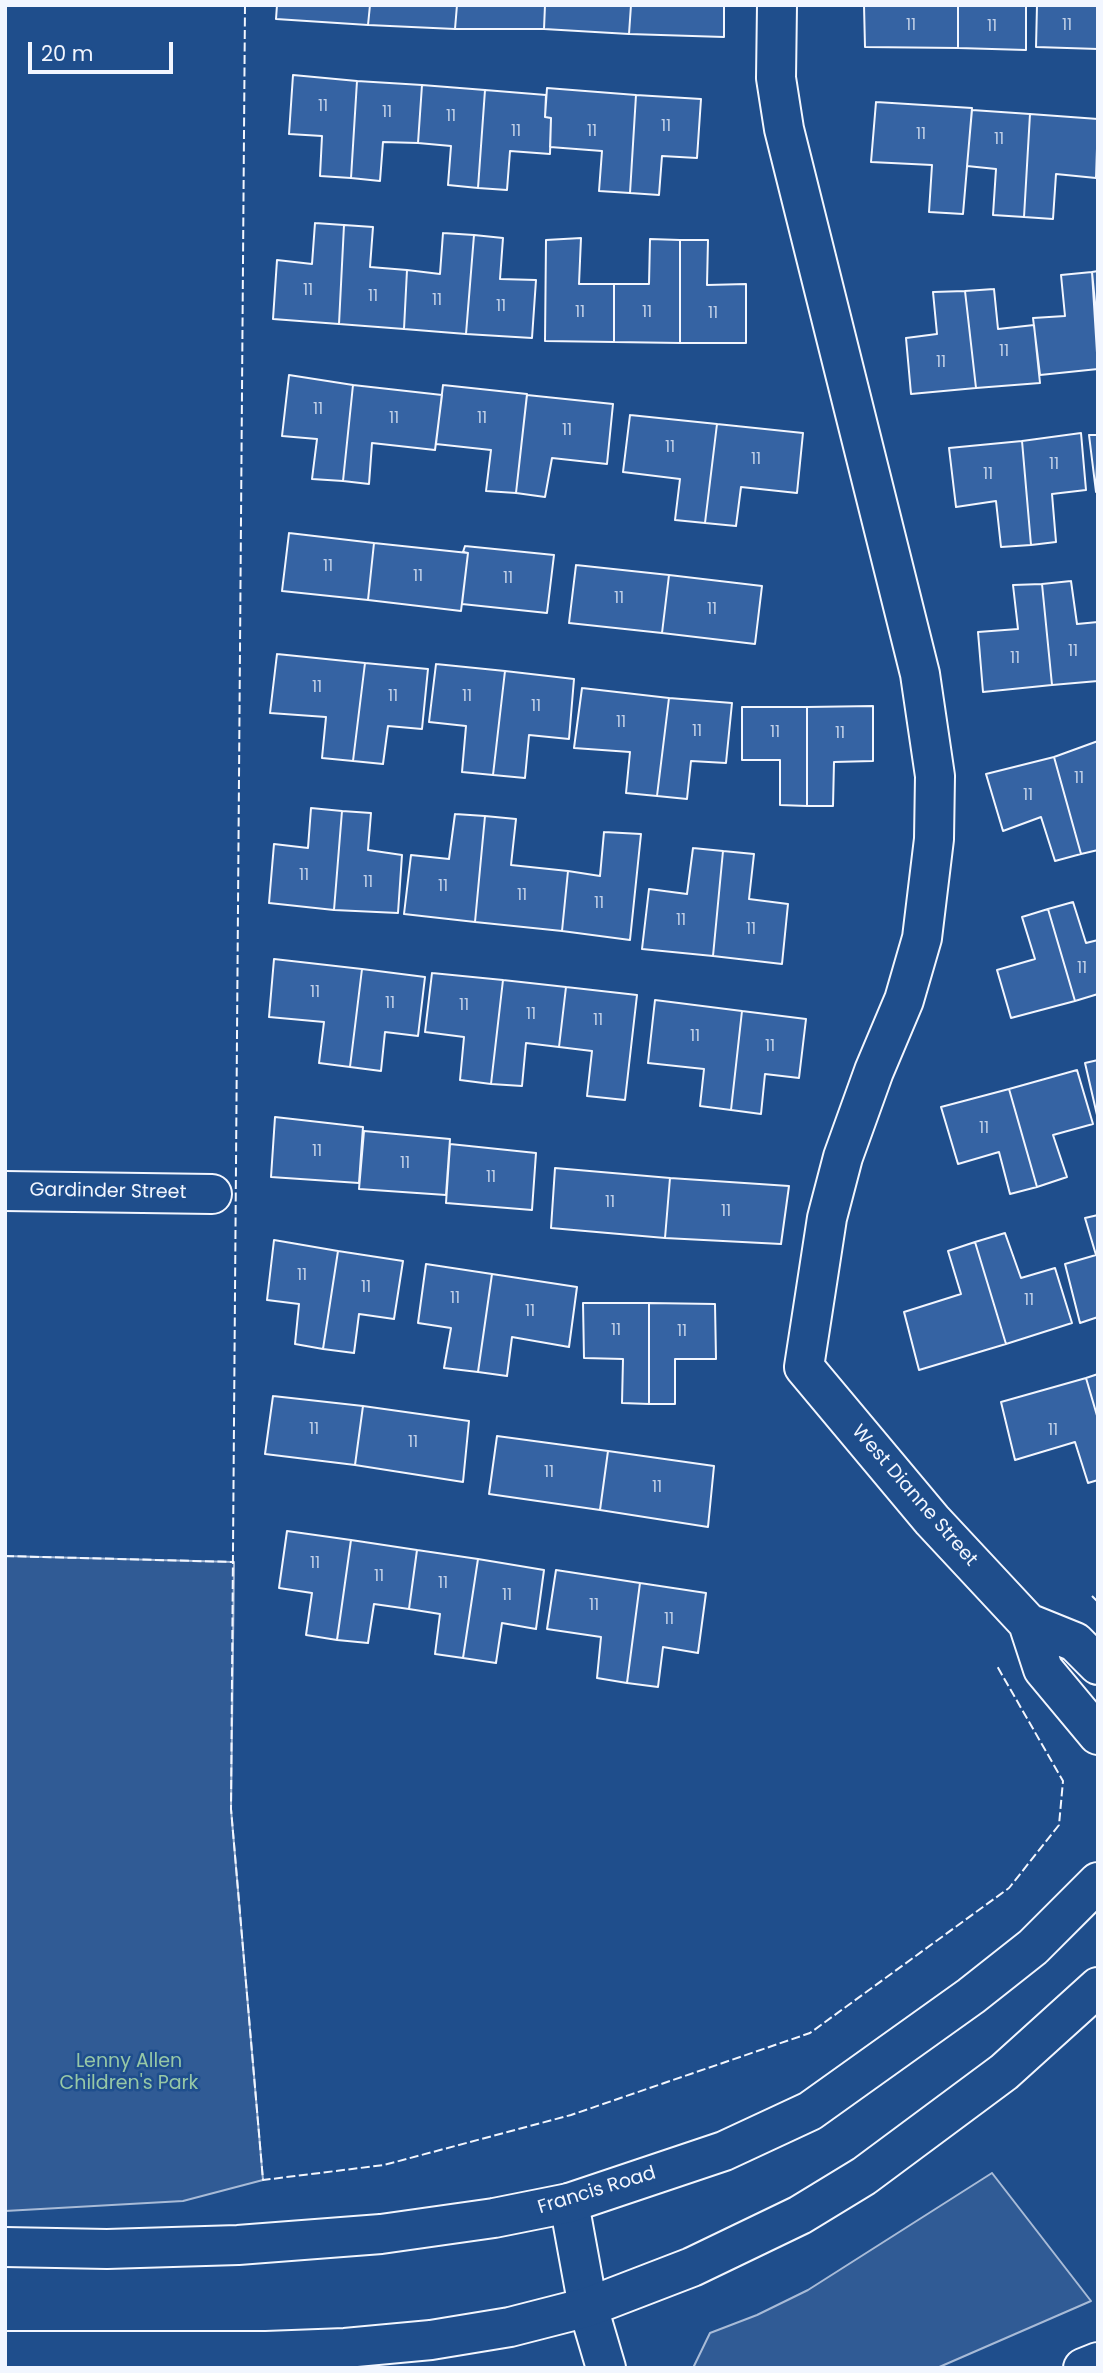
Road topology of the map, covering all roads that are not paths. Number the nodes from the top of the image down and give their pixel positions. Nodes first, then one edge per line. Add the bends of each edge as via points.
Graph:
1 (777, 5) edge
2 (5, 1191) edge
3 (212, 1194) dead end
4 (1028, 1623) junction
5 (1098, 1665) edge
6 (1098, 1735) edge
7 (1098, 1882) edge
8 (1098, 1987) edge
9 (569, 2203) junction
10 (5, 2247) edge
11 (588, 2307) junction
12 (5, 2351) edge
13 (1098, 2362) edge
14 (606, 2368) edge
15 (1083, 2368) edge

1 - 4 main road, West Dianne Street via 776,78 784,129 920,674 935,776 934,839 922,938 904,1000 843,1157 827,1218 804,1367 932,1520
2 - 3 main road, Gardinder Street
4 - 5 main road, West Dianne Street via 1075,1642
4 - 6 main road, West Dianne Street via 1043,1669
7 - 9 main road, Francis Road via 1033,1947 810,2111 724,2151
8 - 11 main road via 1004,2072 864,2176 800,2215 692,2267
9 - 10 main road, Francis Road via 381,2234 238,2245
9 - 11 main road
11 - 12 main road via 510,2327 345,2347
11 - 14 main road
13 - 15 main road

